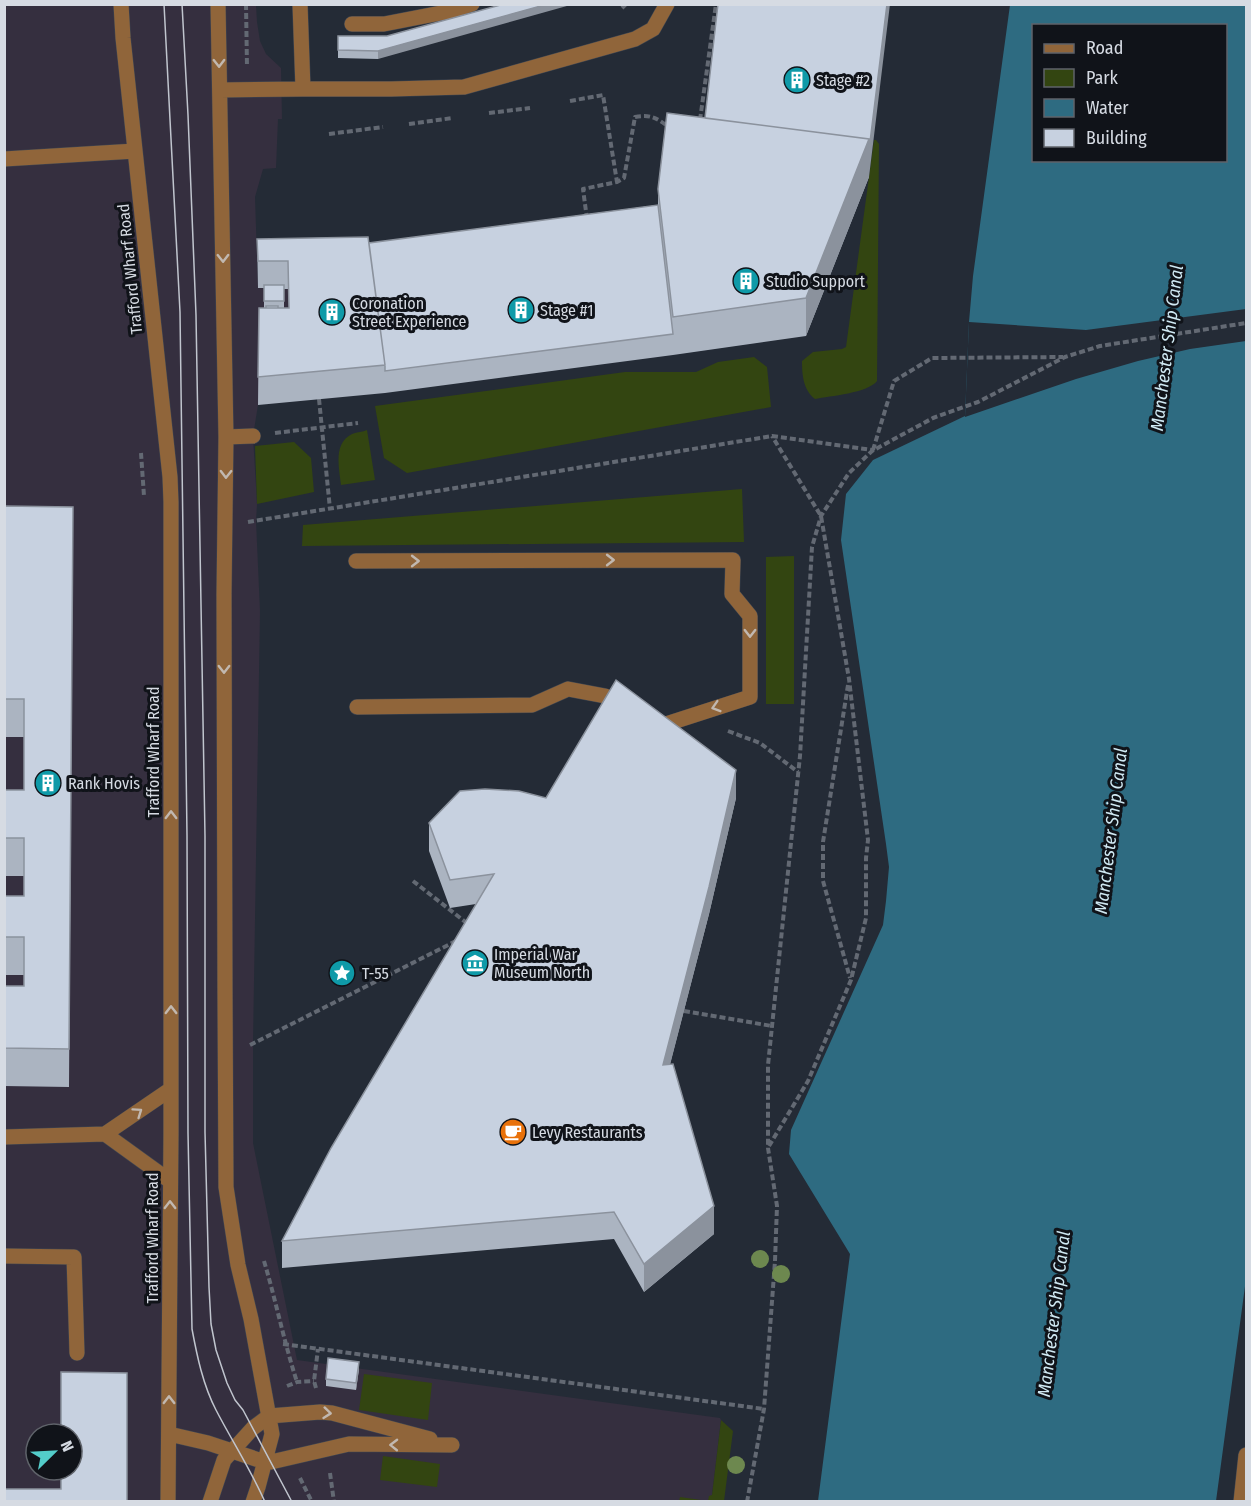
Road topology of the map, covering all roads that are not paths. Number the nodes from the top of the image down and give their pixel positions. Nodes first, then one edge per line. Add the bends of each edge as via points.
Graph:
1 (121, 4) edge
2 (218, 4) edge
3 (300, 4) edge
4 (472, 4) edge
5 (668, 4) edge
6 (352, 24) dead end
7 (303, 89) junction
8 (220, 90) junction
9 (135, 151) junction
10 (4, 159) edge
11 (253, 436) road end
12 (226, 437) junction
13 (356, 561) dead end
14 (357, 707) dead end
15 (171, 1089) junction
16 (105, 1134) junction
17 (4, 1137) edge
18 (170, 1181) junction
19 (4, 1256) edge
20 (77, 1353) dead end
21 (269, 1416) junction
22 (168, 1434) junction
23 (230, 1452) junction
24 (1246, 1455) edge
25 (265, 1462) junction
26 (168, 1502) edge
27 (210, 1502) edge
28 (253, 1502) edge
29 (1241, 1502) edge

1 - 9 street, Trafford Wharf Road
2 -> 8 street
3 - 7 street
4 - 6 street via 384,24
5 - 7 street via 653,29 635,39 464,87
7 - 8 street
8 -> 12 street
9 - 10 street
15 -> 9 street, Trafford Wharf Road via 170,477
11 - 12 street
12 -> 21 street via 226,1187
13 -> 14 street via 732,560 732,594 750,616 750,697 657,727 605,696 568,689 532,705
16 -> 15 street
15 - 18 street, Trafford Wharf Road
16 - 17 street
16 - 18 street
22 -> 18 street, Trafford Wharf Road
19 - 20 street via 74,1257
21 - 23 street
21 - 25 street via 272,1434
21 -> 25 street via 332,1413 452,1445 349,1444
22 - 23 street
22 - 26 street, Trafford Wharf Road
23 - 25 street
23 - 27 street
24 - 29 street
25 - 28 street

